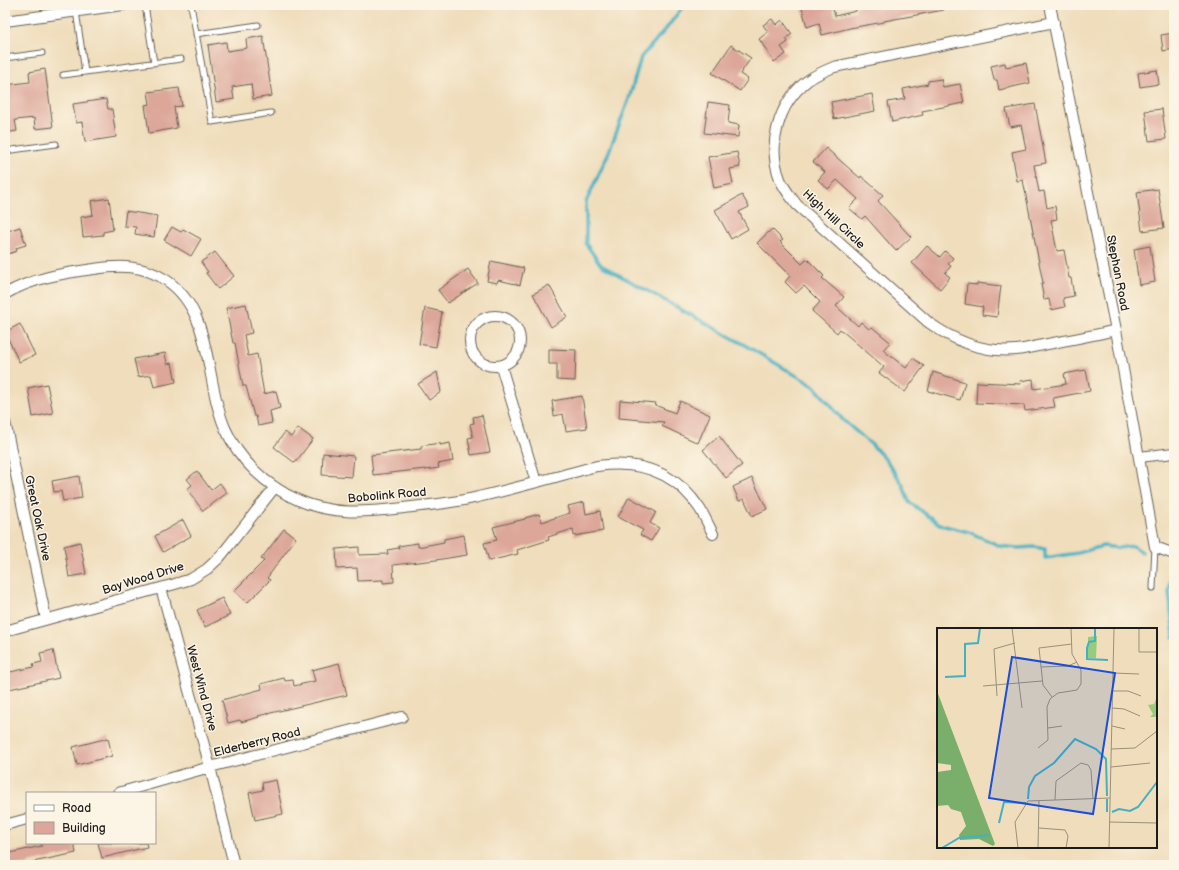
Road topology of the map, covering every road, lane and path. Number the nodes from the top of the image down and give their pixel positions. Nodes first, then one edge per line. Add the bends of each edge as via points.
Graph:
1 (123, 5) edge
2 (145, 5) edge
3 (191, 5) edge
4 (1050, 5) edge
5 (76, 11) junction
6 (5, 21) edge
7 (1054, 22) junction
8 (258, 25) dead end
9 (196, 34) junction
10 (42, 53) dead end
11 (5, 58) edge
12 (181, 59) dead end
13 (154, 62) junction
14 (85, 72) junction
15 (63, 75) dead end
16 (271, 113) dead end
17 (56, 144) dead end
18 (5, 151) edge
19 (5, 294) edge
20 (1116, 330) junction
21 (501, 366) junction
22 (5, 422) edge
23 (1174, 453) edge
24 (1139, 458) junction
25 (536, 482) junction
26 (275, 487) junction
27 (713, 534) dead end
28 (1155, 547) junction
29 (1174, 554) edge
30 (161, 588) junction
31 (1153, 588) dead end
32 (46, 620) junction
33 (5, 631) edge
34 (402, 717) dead end
35 (210, 767) junction
36 (122, 792) edge
37 (26, 819) edge
38 (5, 825) edge
39 (234, 865) edge

1 - 5 street
2 - 13 lane
3 - 9 lane
4 - 7 street, Stephan Road
5 - 6 street
5 - 14 lane
7 - 20 street, Stephan Road
7 - 20 street, High Hill Circle via 834,67 820,73 807,81 786,104 775,133 776,164 787,193 797,205 928,322 960,342 985,349 1017,350
8 - 9 lane
9 - 16 lane via 212,122
10 - 11 lane
12 - 13 lane
13 - 14 lane
14 - 15 lane
17 - 18 lane
19 - 26 street, Bobolink Road via 35,280 114,266 145,269 174,285 189,303 199,324 225,429 246,461
20 - 24 street, Stephan Road
21 - 21 street via 515,356 520,340 518,332 507,319 490,316 476,324 470,338 470,347 473,354 485,365
21 - 25 street
22 - 32 street, Great Oak Drive
23 - 24 street
24 - 28 street, Stephan Road
25 - 26 street, Bobolink Road via 441,504 361,513 317,507
25 - 27 street, Bobolink Road via 614,463 648,468 676,483 689,495
26 - 30 street, Bay Wood Drive via 220,557 207,569 191,579
28 - 29 street
28 - 31 lane
30 - 32 street, Bay Wood Drive
30 - 35 street, West Wind Drive
32 - 33 street, Bay Wood Drive
34 - 35 street, Elderberry Road
35 - 36 street, Elderberry Road
35 - 39 street, West Wind Drive
37 - 38 street

